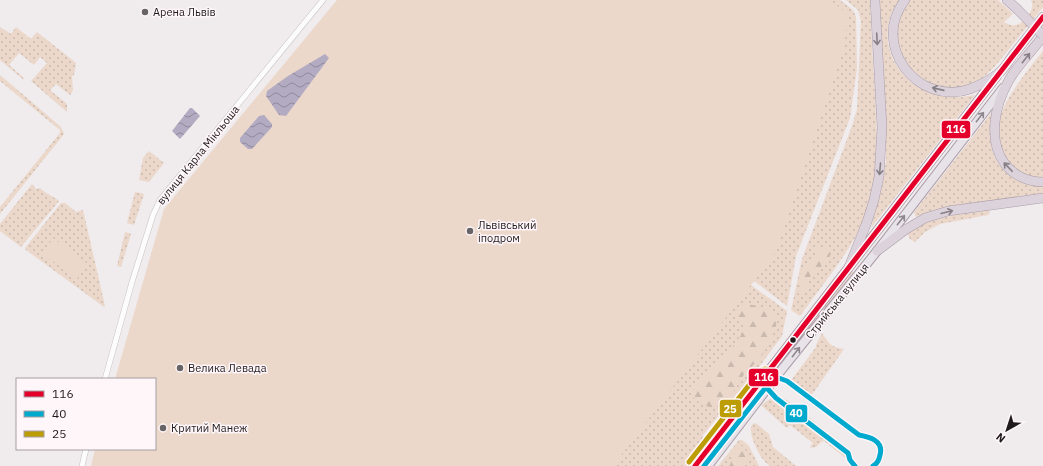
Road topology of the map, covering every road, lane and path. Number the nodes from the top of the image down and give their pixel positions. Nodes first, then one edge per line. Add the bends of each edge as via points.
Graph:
1 (323, 0) edge
2 (875, 0) edge
3 (905, 0) edge
4 (1007, 0) edge
5 (1043, 17) edge
6 (1043, 36) edge
7 (1000, 72) junction
8 (1009, 80) junction
9 (1043, 182) edge
10 (1043, 198) edge
11 (877, 251) junction
12 (848, 267) junction
13 (765, 376) junction
14 (105, 378) edge
15 (772, 383) junction
16 (86, 450) edge
17 (82, 466) edge
18 (695, 466) edge
19 (708, 466) edge

1 - 14 street, вулиця Карла Мікльоша via 160,200 132,282
2 -> 12 highway via 882,127 879,177 867,222
7 -> 3 highway via 970,89 954,91 931,88 913,78 900,62 893,43 894,21
4 - 6 highway, bridge
5 - 7 highway
8 -> 6 highway
7 - 12 main road, Стрийська вулиця
9 -> 8 highway via 1021,177 1002,160 997,150 994,138 996,113
11 -> 8 main road, Стрийська вулиця
11 -> 10 highway via 925,218 948,211
15 -> 11 main road, Стрийська вулиця
12 - 13 main road, Стрийська вулиця
13 - 15 main road
13 - 18 main road, Стрийська вулиця
15 - 19 main road, Стрийська вулиця
16 - 17 street

